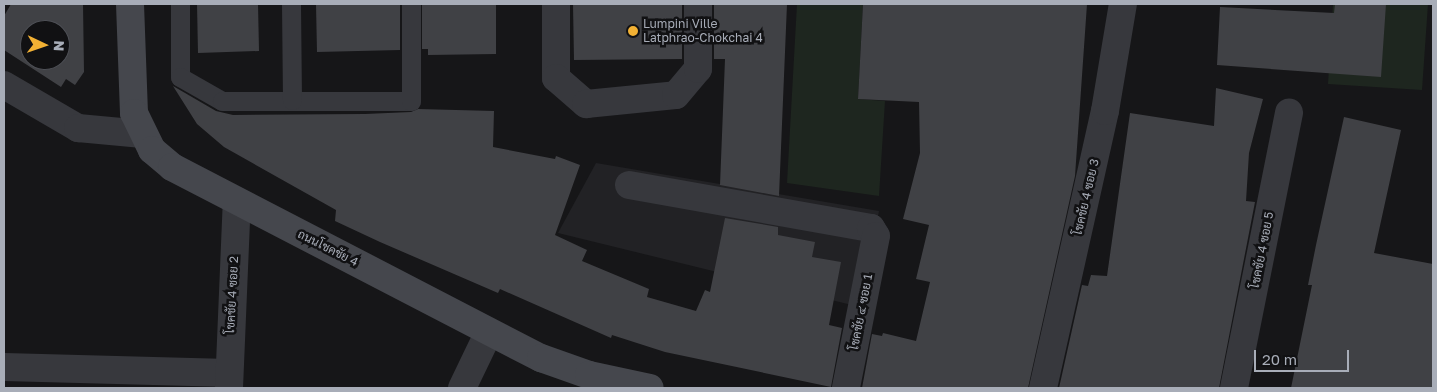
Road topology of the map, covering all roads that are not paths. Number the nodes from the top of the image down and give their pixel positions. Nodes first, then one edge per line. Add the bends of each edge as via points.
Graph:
1 (130, 4) edge
2 (180, 4) edge
3 (292, 4) edge
4 (411, 4) edge
5 (556, 4) edge
6 (698, 4) edge
7 (1123, 4) edge
8 (4, 85) edge
9 (292, 100) junction
10 (1289, 112) dead end
11 (143, 134) junction
12 (629, 185) dead end
13 (237, 201) junction
14 (489, 332) junction
15 (4, 367) edge
16 (229, 381) edge
17 (462, 388) edge
18 (650, 388) edge
19 (846, 388) edge
20 (1043, 388) edge
21 (1234, 388) edge

1 - 11 main road, ถนนโชคชัย 4 via 134,113
2 - 9 lane via 180,77 222,102
3 - 9 lane
4 - 9 lane via 411,101
5 - 6 street via 556,78 586,104 676,95 698,69
7 - 20 street, โชคชัย 4 ซอย 3 via 1105,111
8 - 11 street via 78,128
10 - 21 street, โชคชัย 4 ซอย 5
11 - 13 main road, ถนนโชคชัย 4 via 152,150 172,167
12 - 19 street, โชคชัย ๔ ซอย 1 via 871,228 876,236
13 - 14 main road, ถนนโชคชัย 4
13 - 16 street, โชคชัย 4 ซอย 2
14 - 17 street
14 - 18 main road, ถนนโชคชัย 4 via 541,358 589,375
15 - 16 street

